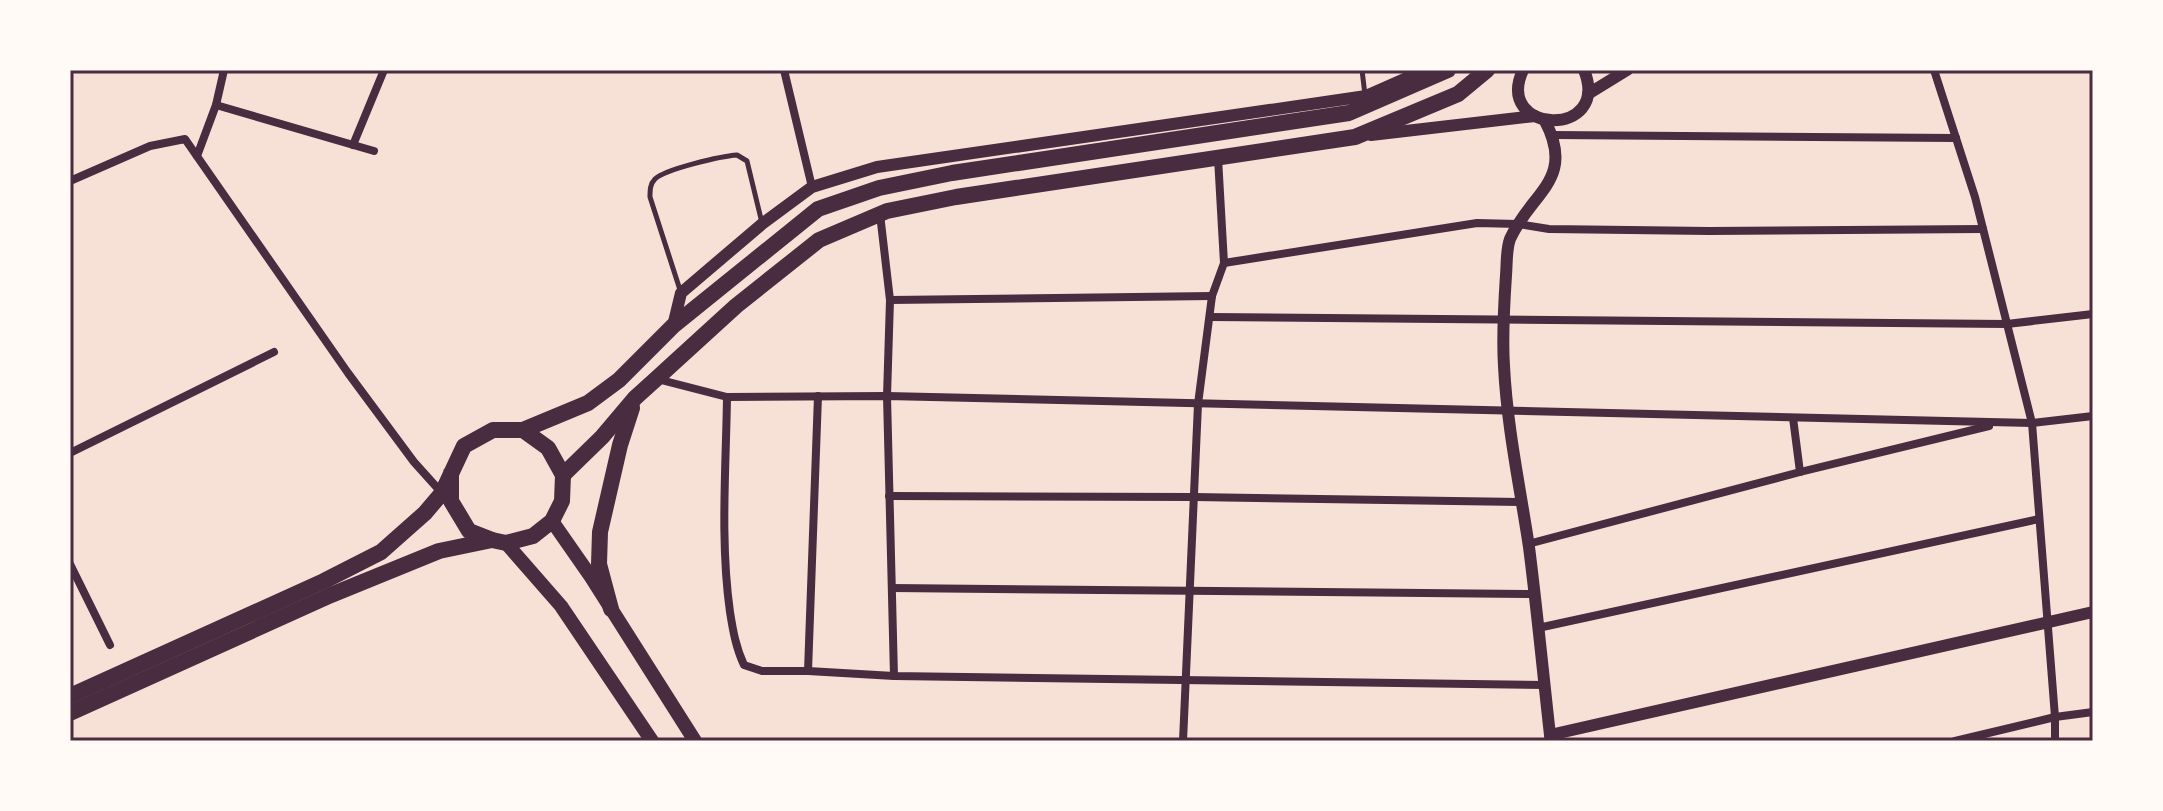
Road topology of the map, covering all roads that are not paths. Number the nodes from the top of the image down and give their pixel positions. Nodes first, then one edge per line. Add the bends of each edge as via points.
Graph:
1 (224, 70) edge
2 (384, 70) edge
3 (784, 70) edge
4 (1362, 70) edge
5 (1425, 70) edge
6 (1448, 70) edge
7 (1487, 70) edge
8 (1523, 70) edge
9 (1584, 70) edge
10 (1627, 70) edge
11 (1934, 70) edge
12 (1588, 94) junction
13 (1366, 96) junction
14 (216, 105) junction
15 (1540, 119) junction
16 (1553, 135) junction
17 (1355, 137) junction
18 (1956, 138) junction
19 (353, 145) junction
20 (374, 151) dead end
21 (197, 156) junction
22 (1218, 157) junction
23 (70, 181) edge
24 (812, 187) junction
25 (880, 214) junction
26 (762, 224) junction
27 (1518, 224) junction
28 (1983, 229) junction
29 (1224, 263) junction
30 (681, 293) junction
31 (1212, 296) junction
32 (890, 300) junction
33 (2093, 314) edge
34 (1210, 317) junction
35 (1504, 321) junction
36 (2007, 324) junction
37 (673, 326) junction
38 (274, 352) dead end
39 (656, 379) junction
40 (818, 396) junction
41 (887, 396) junction
42 (727, 397) junction
43 (635, 398) junction
44 (1198, 404) junction
45 (1508, 412) junction
46 (2093, 416) edge
47 (1793, 418) junction
48 (2002, 423) junction
49 (2032, 423) junction
50 (523, 430) junction
51 (70, 453) edge
52 (1800, 472) junction
53 (451, 473) junction
54 (563, 475) junction
55 (442, 493) junction
56 (889, 496) junction
57 (1194, 497) junction
58 (1520, 502) junction
59 (2039, 519) junction
60 (552, 521) junction
61 (499, 541) junction
62 (1528, 544) junction
63 (70, 564) edge
64 (892, 588) junction
65 (1189, 590) junction
66 (1535, 594) junction
67 (611, 609) junction
68 (2093, 612) edge
69 (2047, 621) junction
70 (1538, 628) junction
71 (110, 645) dead end
72 (808, 671) junction
73 (894, 676) junction
74 (1185, 680) junction
75 (1545, 685) junction
76 (70, 696) edge
77 (2093, 712) edge
78 (70, 713) edge
79 (2055, 717) junction
80 (1550, 738) edge
81 (652, 741) edge
82 (695, 741) edge
83 (1183, 741) edge
84 (1955, 741) edge
85 (2055, 741) edge

1 - 14 street
2 - 19 street
3 - 24 street
4 - 13 lane
5 - 13 street
6 - 37 main road via 1349,113 879,188 818,209
7 - 17 main road via 1458,94
8 - 15 street via 1520,99
9 - 12 street
10 - 12 street
11 - 18 street
12 - 15 street via 1584,105 1567,119
13 - 24 street via 877,167
14 - 19 street
14 - 21 street
15 - 16 street
15 - 17 street
16 - 18 street
16 - 27 street via 1555,171
17 - 22 main road
18 - 28 street
19 - 20 street
21 - 23 street via 185,139 150,146
21 - 55 street via 348,373
22 - 25 main road via 956,197
22 - 29 street
24 - 26 street
25 - 32 street
25 - 39 main road via 819,240
26 - 30 street
26 - 30 lane via 747,161 737,155 656,177 650,197
27 - 28 street via 1709,231
27 - 29 street via 1477,223
27 - 35 street via 1508,243
28 - 36 street
29 - 31 street
30 - 37 street
31 - 32 street
31 - 34 street
32 - 41 street
33 - 36 street
34 - 35 street
34 - 44 street
35 - 36 street
35 - 45 street
36 - 49 street
37 - 50 main road via 588,403
38 - 51 street
39 - 42 street
39 - 43 main road
40 - 41 street
40 - 42 street
40 - 72 street
41 - 44 street
41 - 56 street
42 - 72 street via 726,586 736,648 744,665 762,671
43 - 54 main road
43 - 67 main road via 600,532 599,564
44 - 45 street
44 - 57 street
45 - 47 street
45 - 58 street
46 - 49 street
47 - 48 street
47 - 52 street
48 - 49 street
48 - 52 street
49 - 59 street
50 - 53 main road via 493,430 464,446
50 - 54 main road via 548,448
52 - 62 street
53 - 55 main road
53 - 61 main road via 451,501 469,531
54 - 60 main road via 562,501
55 - 76 main road via 381,552
56 - 57 street
56 - 64 street
57 - 58 street
57 - 65 street
58 - 62 street
59 - 69 street
59 - 70 street
60 - 61 main road via 533,536
60 - 67 main road
61 - 78 main road via 439,551
61 - 81 main road via 561,606
62 - 66 street
63 - 71 street
64 - 65 street
64 - 73 street
65 - 66 street
65 - 74 street
66 - 70 street
67 - 82 main road
68 - 69 street
69 - 79 street
69 - 80 street
70 - 75 street
72 - 73 street
73 - 74 street
74 - 75 street
74 - 83 street
75 - 80 street
77 - 79 street
79 - 84 street
79 - 85 street

